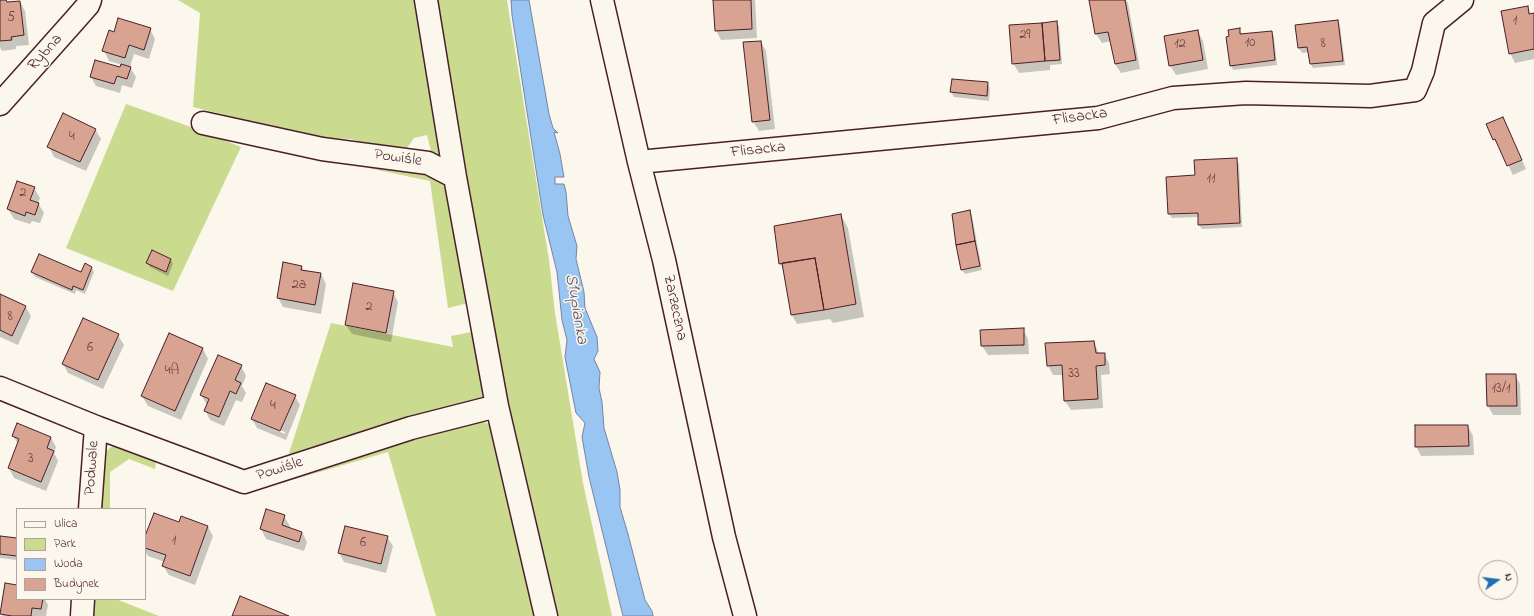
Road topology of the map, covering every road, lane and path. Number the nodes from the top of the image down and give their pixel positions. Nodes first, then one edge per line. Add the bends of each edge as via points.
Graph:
1 (90, 0) edge
2 (426, 0) edge
3 (602, 0) edge
4 (1462, 0) edge
5 (0, 104) edge
6 (203, 123) dead end
7 (639, 162) junction
8 (455, 177) junction
9 (0, 388) edge
10 (497, 406) junction
11 (96, 427) junction
12 (90, 508) edge
13 (83, 600) edge
14 (82, 616) edge
15 (546, 616) edge
16 (745, 616) edge

1 - 5 street, Rybna via 74,22
2 - 8 street
3 - 7 street, Zarzeczna
4 - 7 street, Flisacka via 1434,23 1423,71 1415,90 1370,96 1246,93 1174,98 1098,118
6 - 8 street, Powiśle via 322,149 428,162
7 - 16 street, Zarzeczna via 664,260 724,537
8 - 10 street
9 - 11 street, Powiśle
10 - 11 street, Powiśle via 411,428 244,482
10 - 15 street
11 - 12 street, Podwale
13 - 14 street

